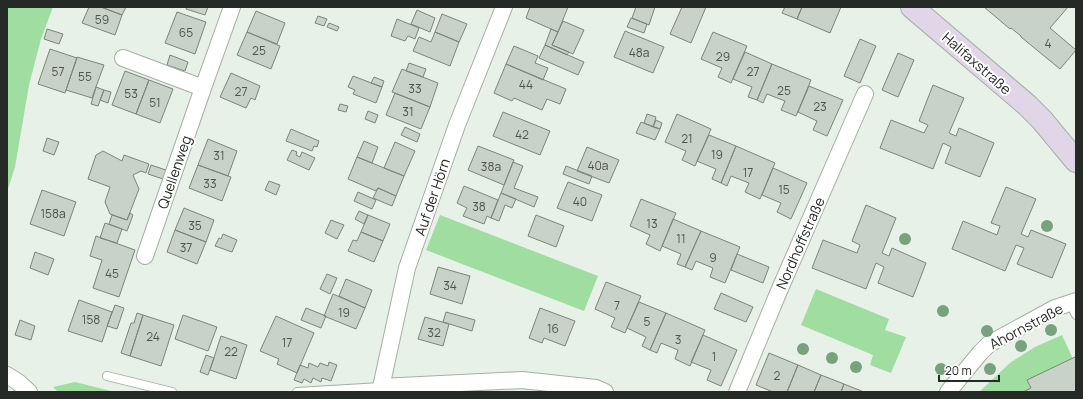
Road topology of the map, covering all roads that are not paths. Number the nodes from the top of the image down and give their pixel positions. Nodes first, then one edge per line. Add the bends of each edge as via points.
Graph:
1 (232, 7) edge
2 (504, 7) edge
3 (912, 7) edge
4 (123, 58) dead end
5 (202, 88) junction
6 (865, 94) dead end
7 (1042, 120) junction
8 (1076, 140) edge
9 (1076, 161) edge
10 (145, 256) dead end
11 (1074, 306) edge
12 (7, 375) edge
13 (107, 376) dead end
14 (380, 389) edge
15 (29, 392) edge
16 (172, 392) edge
17 (297, 392) edge
18 (605, 392) edge
19 (737, 392) edge
20 (948, 392) edge

1 - 5 street, Quellenweg
2 - 14 street, Auf der Hörn via 457,125 408,268
3 - 7 main road, Halifaxstraße
4 - 5 street
5 - 10 street, Quellenweg
6 - 19 street, Nordhoffstraße via 776,296
7 - 8 main road, Halifaxstraße
7 - 9 main road, Halifaxstraße
11 - 20 street, Ahornstraße via 1055,308 989,344
12 - 15 street
13 - 16 lane
14 - 17 lane
14 - 18 street via 522,380 596,388

